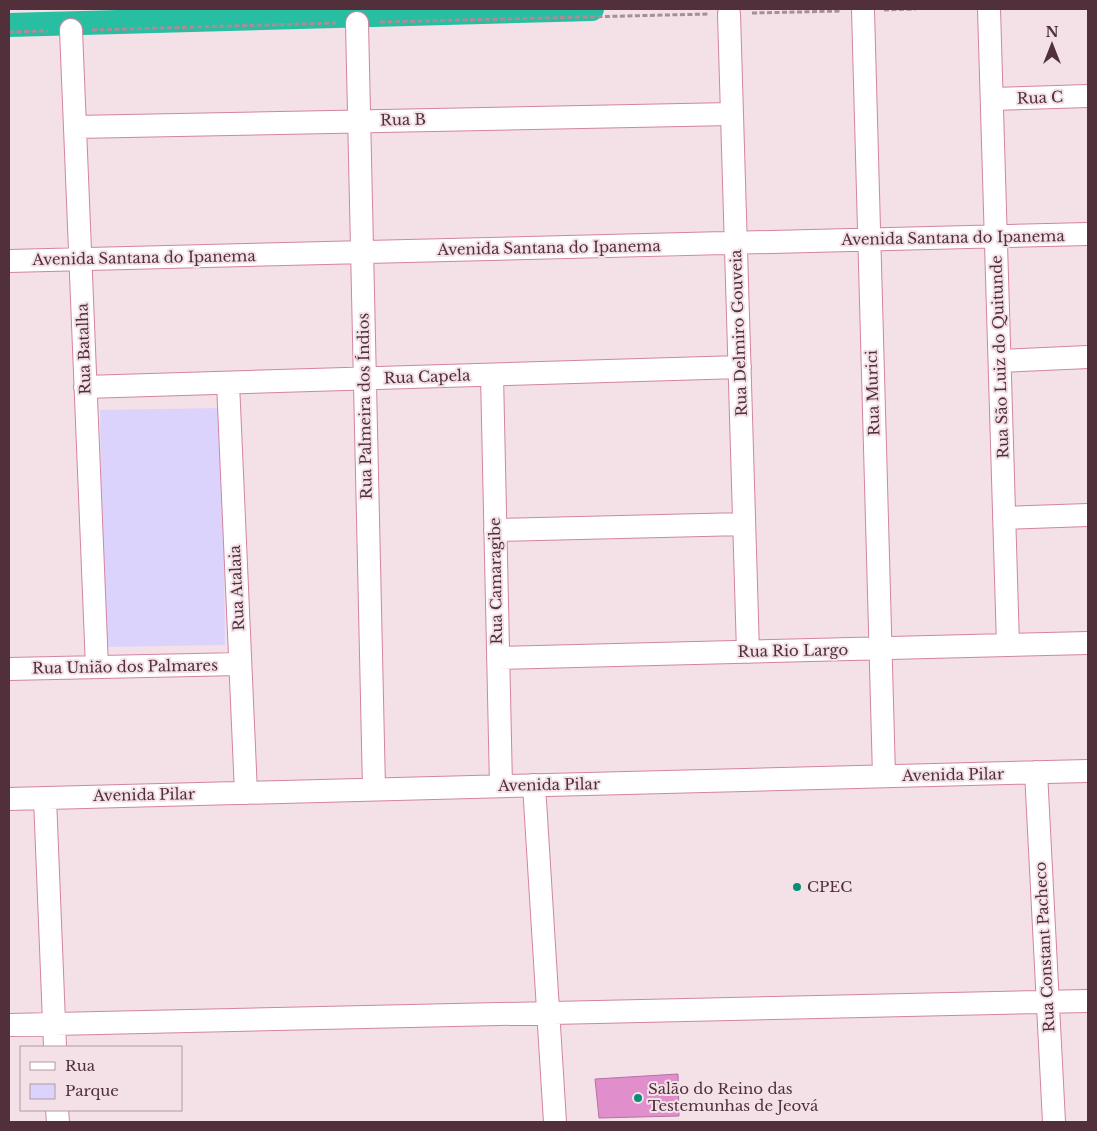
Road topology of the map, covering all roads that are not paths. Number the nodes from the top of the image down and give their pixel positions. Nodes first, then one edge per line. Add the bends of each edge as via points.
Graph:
1 (989, 9) edge
2 (863, 10) road end
3 (729, 14) road end
4 (357, 23) road end
5 (71, 30) road end
6 (1088, 96) edge
7 (992, 99) junction
8 (732, 114) junction
9 (359, 121) junction
10 (74, 126) junction
11 (1088, 234) edge
12 (996, 236) junction
13 (869, 240) junction
14 (736, 243) junction
15 (362, 252) junction
16 (80, 259) junction
17 (9, 261) edge
18 (1088, 357) edge
19 (1000, 361) junction
20 (740, 367) junction
21 (492, 375) junction
22 (365, 379) junction
23 (228, 383) junction
24 (85, 388) junction
25 (1088, 515) edge
26 (1004, 518) junction
27 (744, 524) junction
28 (495, 530) junction
29 (1088, 643) edge
30 (1008, 645) junction
31 (880, 649) junction
32 (748, 652) junction
33 (498, 658) junction
34 (240, 664) junction
35 (96, 667) junction
36 (9, 669) edge
37 (1088, 771) edge
38 (1036, 772) junction
39 (884, 776) junction
40 (500, 786) junction
41 (534, 786) junction
42 (374, 789) junction
43 (246, 793) junction
44 (44, 798) junction
45 (9, 799) edge
46 (1088, 1001) edge
47 (1048, 1002) junction
48 (548, 1013) junction
49 (54, 1024) junction
50 (9, 1025) edge
51 (55, 1046) edge
52 (555, 1122) edge
53 (1054, 1122) edge

1 - 7 street, Rua São Luiz do Quitunde
2 - 13 street, Rua Murici
3 - 8 street, Rua Delmiro Gouveia
4 - 9 street, Rua Palmeira dos Índios
5 - 10 street, Rua Batalha
6 - 7 street, Rua C
7 - 12 street, Rua São Luiz do Quitunde
8 - 9 street, Rua B
8 - 14 street, Rua Delmiro Gouveia
9 - 10 street, Rua B
9 - 15 street, Rua Palmeira dos Índios
10 - 16 street, Rua Batalha
11 - 12 street, Avenida Santana do Ipanema
12 - 13 street, Avenida Santana do Ipanema
12 - 19 street, Rua São Luiz do Quitunde
13 - 14 street, Avenida Santana do Ipanema
13 - 31 street, Rua Murici
14 - 15 street, Avenida Santana do Ipanema
14 - 20 street, Rua Delmiro Gouveia
15 - 16 street, Avenida Santana do Ipanema
15 - 22 street, Rua Palmeira dos Índios
16 - 17 street, Avenida Santana do Ipanema
16 - 24 street, Rua Batalha
18 - 19 street
19 - 26 street, Rua São Luiz do Quitunde
20 - 21 street, Rua Capela
20 - 27 street, Rua Delmiro Gouveia
21 - 22 street, Rua Capela
21 - 28 street, Rua Camaragibe
22 - 23 street, Rua Capela
22 - 42 street, Rua Palmeira dos Índios
23 - 24 street, Rua Capela
23 - 34 street, Rua Atalaia
24 - 35 street, Rua Batalha
25 - 26 street
26 - 30 street, Rua São Luiz do Quitunde
27 - 28 street
27 - 32 street, Rua Delmiro Gouveia
28 - 33 street, Rua Camaragibe
29 - 30 street, Rua Rio Largo
30 - 31 street, Rua Rio Largo
31 - 32 street, Rua Rio Largo
31 - 39 street, Rua Murici
32 - 33 street, Rua Rio Largo
33 - 40 street, Rua Camaragibe
34 - 35 street, Rua União dos Palmares
34 - 43 street, Rua Atalaia
35 - 36 street, Rua União dos Palmares
37 - 38 street, Avenida Pilar
38 - 39 street, Avenida Pilar
38 - 47 street, Rua Constant Pacheco
39 - 41 street, Avenida Pilar
40 - 41 street, Avenida Pilar
40 - 42 street, Avenida Pilar
41 - 48 street
42 - 43 street, Avenida Pilar
43 - 44 street, Avenida Pilar
44 - 45 street, Avenida Pilar
44 - 49 street
46 - 47 street
47 - 48 street
47 - 53 street, Rua Constant Pacheco
48 - 49 street
48 - 52 street
49 - 50 street
49 - 51 street

